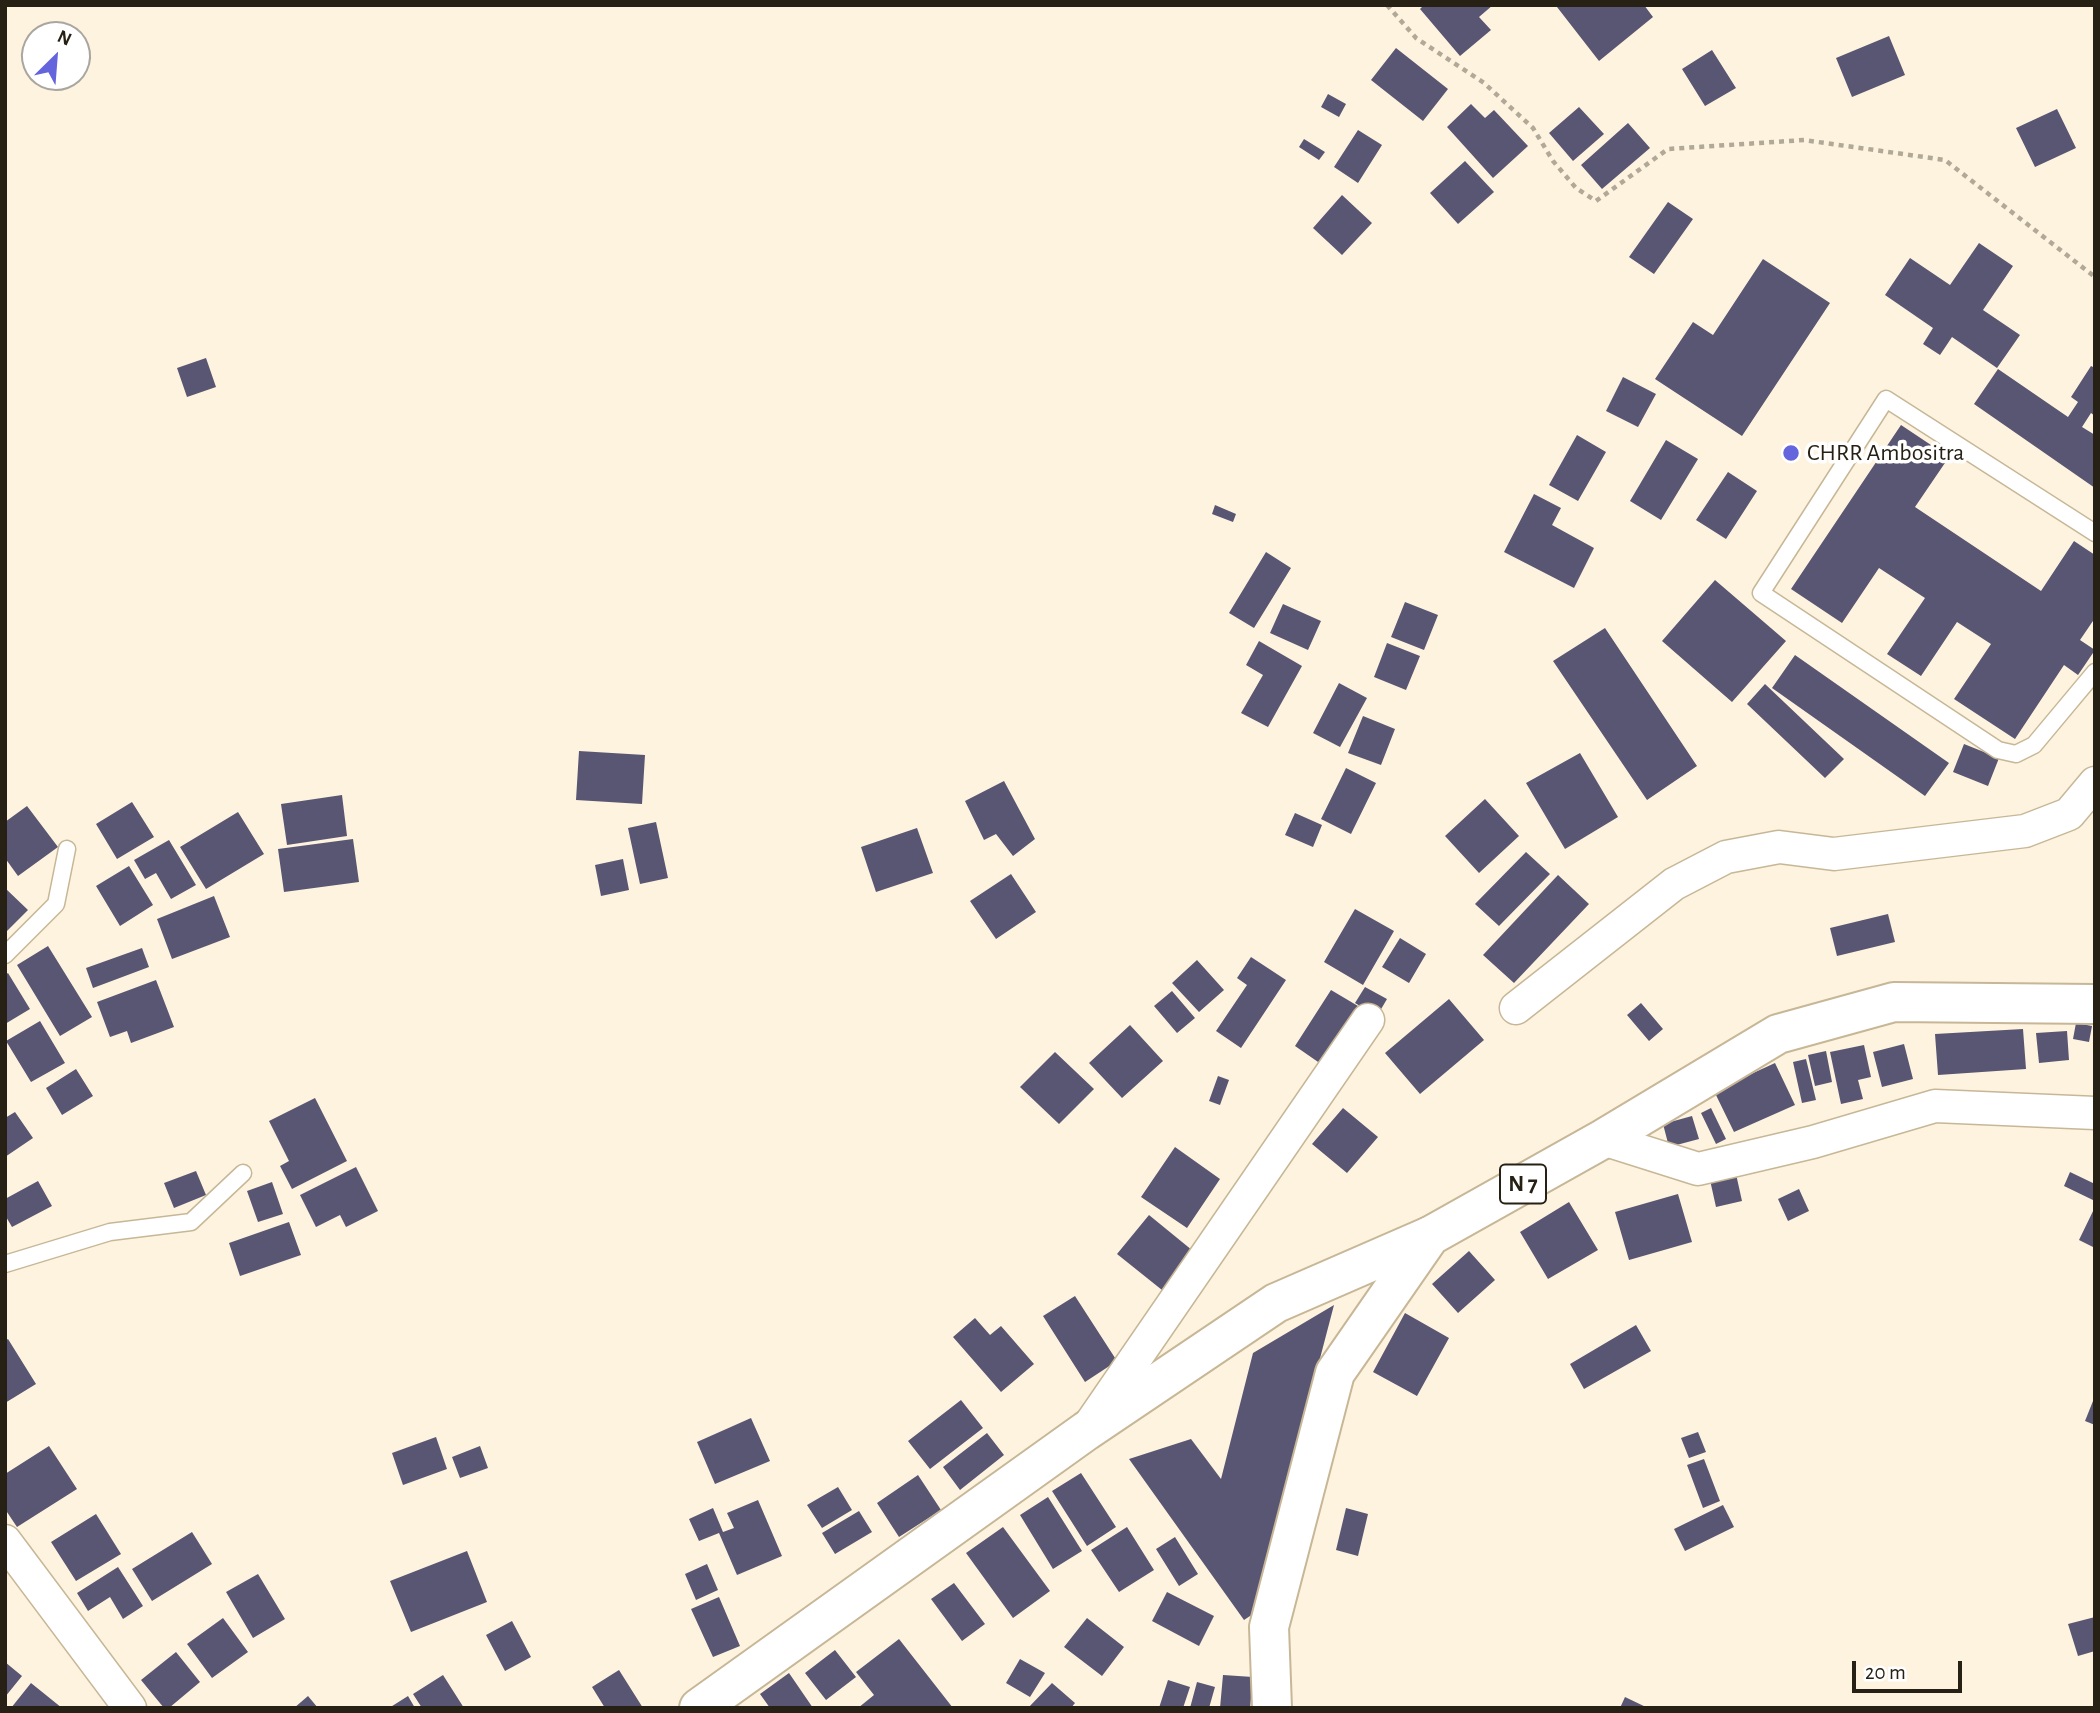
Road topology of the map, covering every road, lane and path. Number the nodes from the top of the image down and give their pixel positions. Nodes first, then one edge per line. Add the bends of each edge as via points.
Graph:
1 (1387, 5) edge
2 (2095, 277) edge
3 (2095, 533) edge
4 (2095, 672) edge
5 (2095, 783) edge
6 (67, 849) dead end
7 (5, 955) edge
8 (2095, 1003) edge
9 (1516, 1008) dead end
10 (1368, 1020) dead end
11 (2095, 1113) edge
12 (1603, 1139) junction
13 (243, 1173) dead end
14 (1430, 1236) junction
15 (5, 1264) edge
16 (1086, 1431) junction
17 (5, 1541) edge
18 (130, 1708) edge
19 (699, 1708) edge
20 (1272, 1708) edge

1 - 2 path via 1416,38 1484,83 1533,128 1576,188 1596,201 1668,149 1804,140 1945,160
3 - 4 lane via 1886,399 1761,593 1998,750 2016,754 2034,745
5 - 9 street via 2069,814 2025,831 1834,854 1779,847 1726,857 1674,884
6 - 7 lane via 55,904
8 - 12 main road, N 7 via 1894,1002 1779,1034
10 - 16 street
11 - 12 street via 1935,1106 1698,1169
12 - 14 main road, N 7
13 - 15 lane via 191,1222 110,1232
14 - 16 main road via 1276,1303
14 - 20 main road, N 7 via 1335,1373 1269,1627
16 - 19 main road
17 - 18 street

